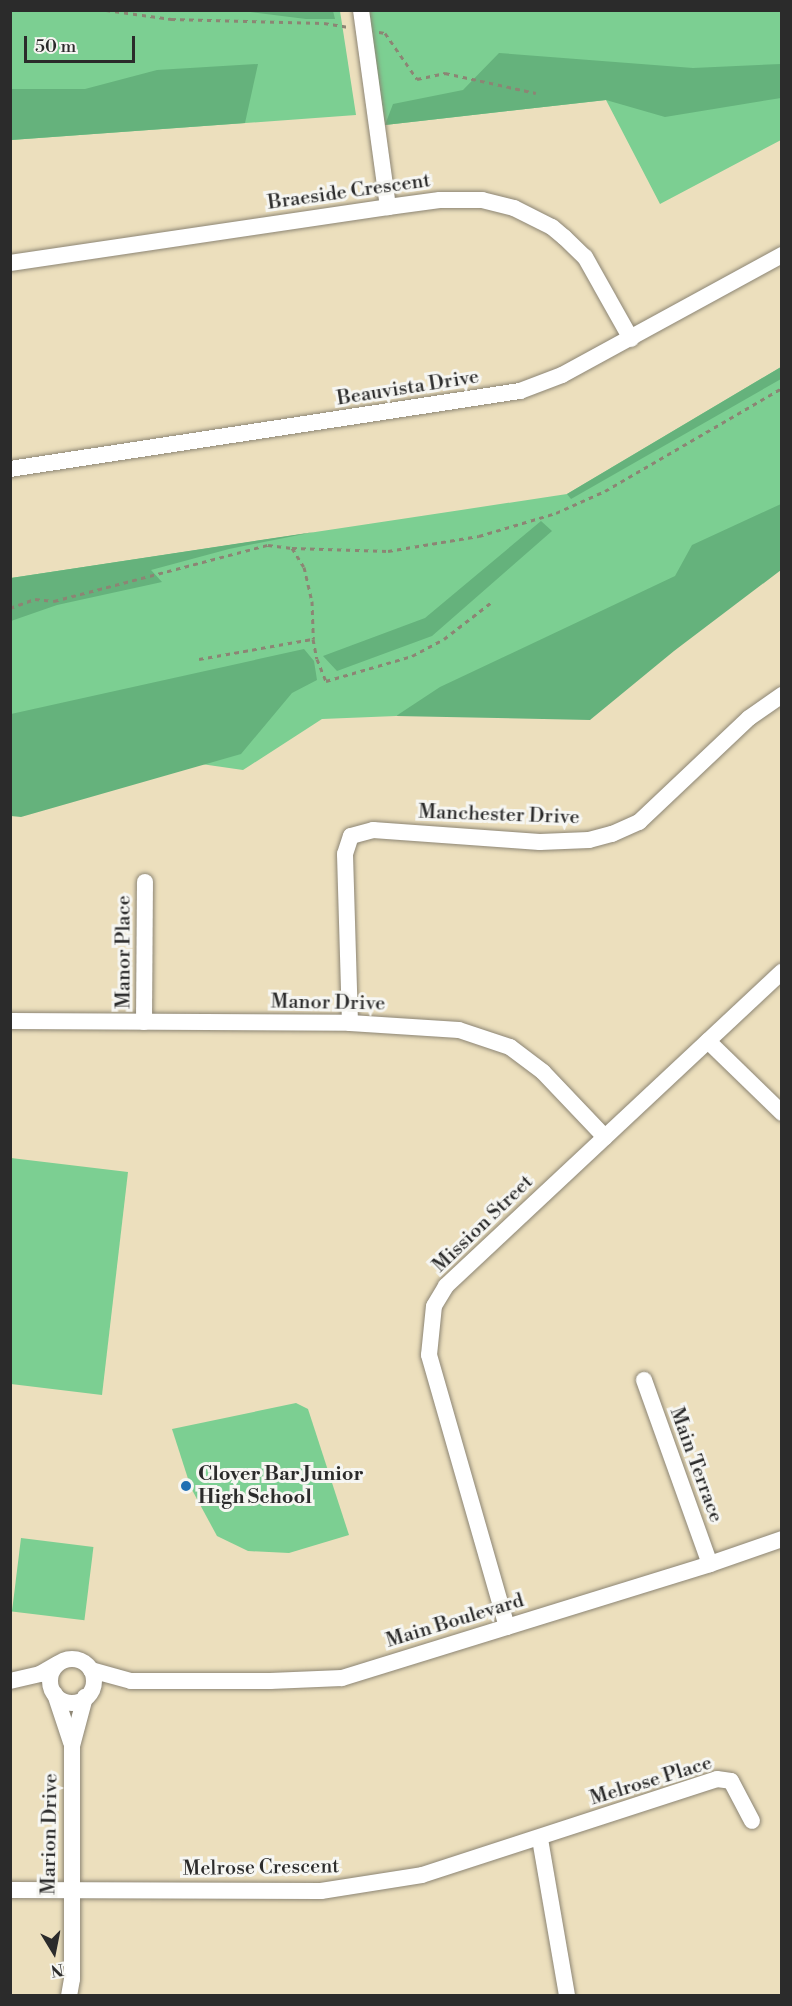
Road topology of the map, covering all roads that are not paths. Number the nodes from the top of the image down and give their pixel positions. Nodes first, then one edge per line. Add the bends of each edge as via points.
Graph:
1 (361, 10) edge
2 (388, 207) junction
3 (782, 255) edge
4 (10, 263) edge
5 (631, 339) junction
6 (10, 469) edge
7 (782, 695) edge
8 (145, 882) dead end
9 (782, 972) edge
10 (10, 1021) edge
11 (144, 1022) junction
12 (350, 1023) junction
13 (708, 1041) junction
14 (782, 1113) edge
15 (605, 1137) junction
16 (644, 1380) dead end
17 (782, 1539) edge
18 (710, 1564) junction
19 (507, 1627) junction
20 (58, 1664) junction
21 (91, 1670) junction
22 (12, 1681) edge
23 (131, 1681) junction
24 (55, 1694) junction
25 (86, 1697) junction
26 (72, 1746) junction
27 (752, 1821) dead end
28 (540, 1839) junction
29 (10, 1890) edge
30 (70, 1890) junction
31 (69, 1995) edge
32 (567, 1995) edge

1 - 2 street
2 - 4 street, Braeside Crescent
2 - 5 street, Braeside Crescent via 441,200 482,200 514,208 552,227 585,257
3 - 5 street, Beauvista Drive
5 - 6 street, Beauvista Drive via 562,375 520,391
7 - 12 street, Manchester Drive via 749,718 639,822 612,834 589,840 540,842 373,830 351,836 345,854
8 - 11 street, Manor Place
9 - 13 street, Mission Street
10 - 11 street, Manor Drive
11 - 12 street, Manor Drive
12 - 15 street, Manor Drive via 459,1030 510,1047 543,1072
13 - 14 street
13 - 15 street, Mission Street
15 - 19 street, Mission Street via 446,1286 434,1306 429,1355
16 - 18 street, Main Terrace
17 - 18 street, Main Boulevard
18 - 19 street, Main Boulevard
19 - 23 street, Main Boulevard via 342,1678
20 - 21 street, Main Boulevard via 75,1659
20 - 22 street, Main Boulevard via 40,1674
20 - 24 street via 50,1681
21 - 23 street, Main Boulevard
21 - 25 street via 93,1684
22 - 24 street, Main Boulevard
23 - 25 street, Main Boulevard
24 - 25 street, Main Boulevard via 69,1702
24 - 26 street, Marion Drive
25 - 26 street, Marion Drive
26 - 30 street, Marion Drive
27 - 28 street, Melrose Place via 731,1781 717,1779
28 - 30 street, Melrose Crescent via 422,1875 321,1891
28 - 32 street
29 - 30 street, Melrose Crescent
30 - 31 street, Marion Drive

